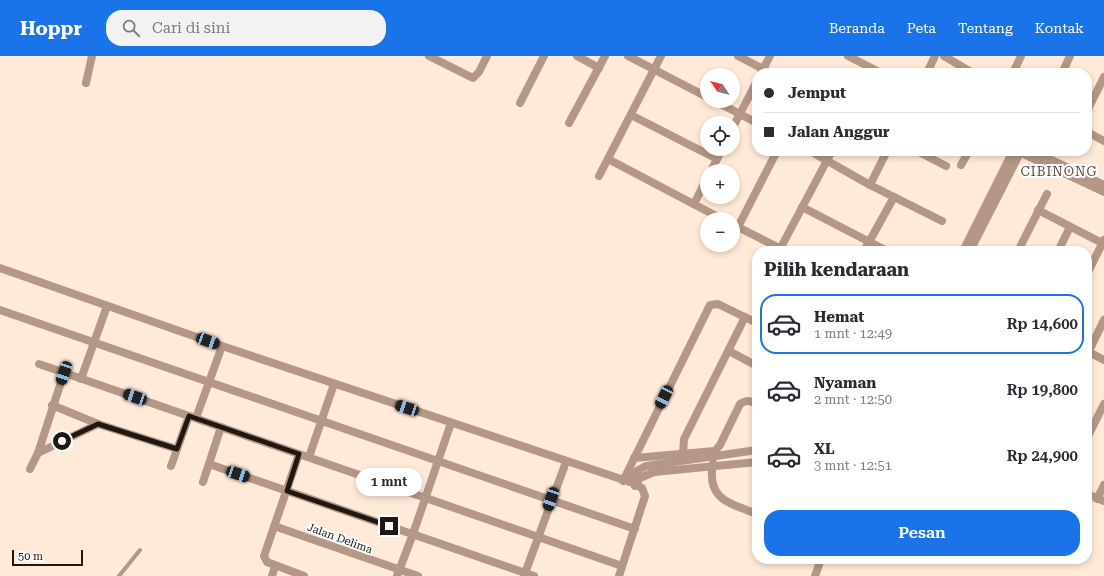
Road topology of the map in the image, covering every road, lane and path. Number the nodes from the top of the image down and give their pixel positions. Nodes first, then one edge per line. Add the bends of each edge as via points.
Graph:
1 (92, 56) edge
2 (429, 56) edge
3 (487, 56) edge
4 (544, 56) edge
5 (577, 56) edge
6 (605, 56) edge
7 (628, 56) edge
8 (661, 56) edge
9 (738, 56) edge
10 (770, 56) edge
11 (848, 56) edge
12 (935, 56) edge
13 (944, 56) edge
14 (1021, 56) edge
15 (1070, 56) edge
16 (599, 68) junction
17 (757, 68) edge
18 (764, 68) edge
19 (866, 68) edge
20 (929, 68) edge
21 (965, 68) edge
22 (1015, 68) edge
23 (1064, 68) edge
24 (654, 70) junction
25 (1104, 77) edge
26 (86, 82) dead end
27 (752, 91) edge
28 (700, 93) edge
29 (1092, 101) edge
30 (520, 104) dead end
31 (728, 108) edge
32 (740, 114) junction
33 (630, 115) junction
34 (752, 120) edge
35 (569, 123) dead end
36 (1092, 135) edge
37 (1104, 141) edge
38 (718, 156) edge
39 (774, 156) edge
40 (820, 156) edge
41 (830, 156) edge
42 (884, 156) edge
43 (927, 156) edge
44 (966, 156) edge
45 (1015, 156) edge
46 (1016, 156) edge
47 (1028, 156) edge
48 (1043, 156) edge
49 (608, 159) junction
50 (717, 159) junction
51 (828, 160) junction
52 (714, 164) edge
53 (961, 165) dead end
54 (946, 166) dead end
55 (599, 176) dead end
56 (870, 185) junction
57 (1104, 185) edge
58 (700, 192) edge
59 (1104, 192) edge
60 (1047, 194) dead end
61 (894, 197) junction
62 (694, 204) junction
63 (802, 207) junction
64 (1038, 210) junction
65 (709, 212) edge
66 (740, 217) edge
67 (942, 221) dead end
68 (1070, 227) junction
69 (740, 229) edge
70 (868, 242) junction
71 (1103, 243) edge
72 (773, 246) edge
73 (783, 246) edge
74 (866, 246) edge
75 (876, 246) edge
76 (966, 246) edge
77 (972, 246) edge
78 (1020, 246) edge
79 (1060, 246) edge
80 (1092, 264) edge
81 (0, 268) edge
82 (107, 306) junction
83 (0, 310) edge
84 (745, 317) junction
85 (1104, 320) edge
86 (752, 321) edge
87 (94, 342) junction
88 (1092, 343) edge
89 (222, 346) junction
90 (729, 351) junction
91 (1092, 355) edge
92 (1104, 360) edge
93 (752, 363) edge
94 (39, 364) dead end
95 (64, 373) junction
96 (81, 379) junction
97 (209, 382) junction
98 (334, 384) junction
99 (752, 402) edge
100 (1104, 404) edge
101 (52, 405) junction
102 (193, 417) junction
103 (321, 420) junction
104 (451, 423) junction
105 (98, 424) junction
106 (221, 427) junction
107 (1092, 428) edge
108 (177, 449) junction
109 (752, 450) edge
110 (38, 453) junction
111 (713, 453) junction
112 (299, 454) junction
113 (683, 454) junction
114 (309, 457) junction
115 (634, 458) junction
116 (438, 461) junction
117 (566, 462) junction
118 (752, 463) edge
119 (209, 464) junction
120 (171, 466) dead end
121 (712, 468) junction
122 (30, 469) dead end
123 (203, 482) dead end
124 (629, 483) junction
125 (1104, 484) edge
126 (287, 491) junction
127 (426, 498) junction
128 (551, 499) junction
129 (1100, 500) edge
130 (752, 512) edge
131 (274, 526) junction
132 (635, 528) junction
133 (413, 534) junction
134 (538, 536) junction
135 (140, 550) dead end
136 (819, 564) edge
137 (276, 566) junction
138 (622, 566) junction
139 (398, 573) edge
140 (525, 574) edge
141 (119, 576) edge
142 (272, 576) edge
143 (304, 576) edge
144 (418, 576) edge
145 (534, 576) edge
146 (619, 576) edge
147 (815, 576) edge

1 - 26 street
2 - 3 street via 473,78
4 - 30 street
5 - 16 street
6 - 16 street
7 - 24 street
8 - 24 street
9 - 17 street
10 - 18 street
11 - 19 street
12 - 20 street
13 - 21 street
14 - 22 street
15 - 23 street
16 - 35 street
24 - 28 street
24 - 33 street
25 - 29 street
27 - 32 street
31 - 32 street
32 - 34 street
33 - 49 street
33 - 50 street
36 - 37 street
38 - 50 street
39 - 66 street
40 - 51 street
41 - 51 street
42 - 56 street
43 - 54 street
44 - 53 street
45 - 76 street
46 - 77 street
47 - 59 street
48 - 57 street
49 - 55 street
49 - 62 street
50 - 52 street
51 - 56 street
51 - 63 street
56 - 61 street
58 - 62 street
60 - 64 street
61 - 67 street
61 - 70 street
62 - 65 street
63 - 70 street
63 - 73 street
64 - 68 street
64 - 78 street
68 - 71 street
68 - 79 street
69 - 72 street
70 - 74 street
70 - 75 street
71 - 80 street
81 - 82 street
82 - 87 street
82 - 89 street
83 - 87 street
84 - 86 street
84 - 90 street
84 - 115 street via 718,304 710,305
85 - 88 street
87 - 96 street
87 - 97 street
89 - 97 street
89 - 98 street
90 - 93 street
90 - 113 street via 684,439
91 - 92 street
94 - 95 street
95 - 96 street
95 - 101 street
96 - 102 street
97 - 102 street
97 - 103 street
98 - 103 street
98 - 104 street
99 - 111 street via 749,400 740,404 718,449
100 - 107 street
101 - 105 street
101 - 110 street
102 - 106 street
102 - 108 street
103 - 114 street
103 - 116 street
104 - 116 street
104 - 117 street
105 - 108 street
105 - 110 street
106 - 112 street
106 - 119 street
108 - 120 street
109 - 111 street
110 - 122 street
111 - 113 street
111 - 121 street
111 - 124 street via 646,466 635,472
112 - 114 street
112 - 126 street
113 - 115 street
114 - 127 street
115 - 124 street
116 - 127 street
116 - 128 street
117 - 124 street
117 - 128 street
118 - 121 street
119 - 123 street
119 - 126 street
121 - 124 street via 654,472
121 - 130 street via 716,495
124 - 132 street via 642,488 645,496
125 - 129 street
126 - 131 street
126 - 133 street
127 - 133 street
127 - 134 street
128 - 132 street
128 - 134 street
131 - 137 street via 264,556
131 - 139 street, Jalan Delima
132 - 138 street
133 - 139 street
133 - 140 street
134 - 138 street
134 - 140 street
135 - 141 lane
136 - 147 street
137 - 142 street
137 - 143 street
138 - 146 street
139 - 144 street, Jalan Delima
140 - 145 street

